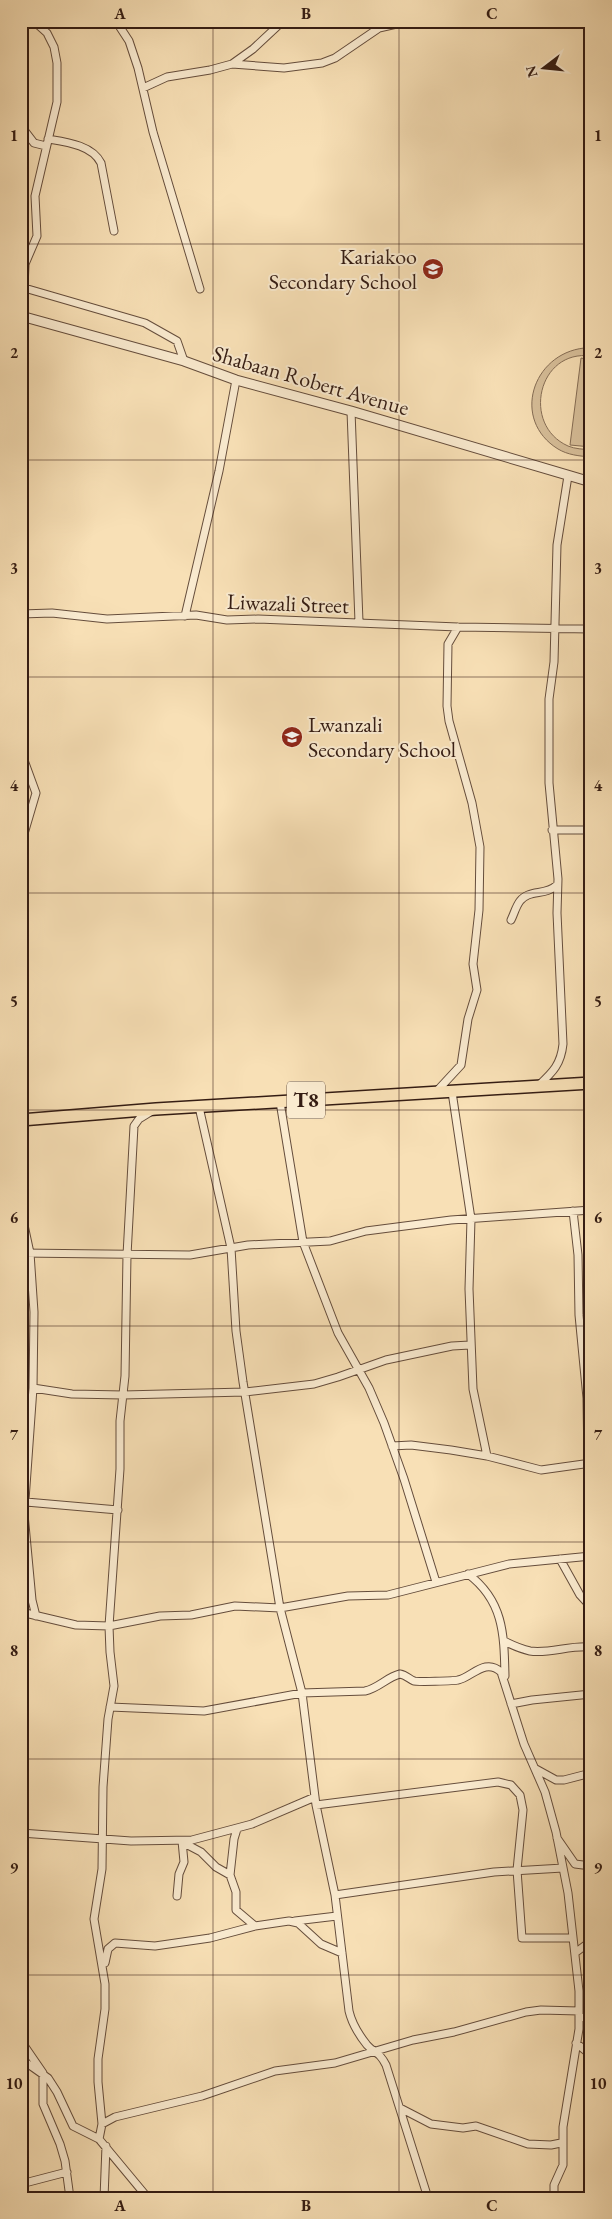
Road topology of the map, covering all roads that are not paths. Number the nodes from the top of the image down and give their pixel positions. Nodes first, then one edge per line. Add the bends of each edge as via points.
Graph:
1 (54, 21) edge
2 (116, 21) edge
3 (283, 21) edge
4 (410, 21) edge
5 (21, 24) edge
6 (37, 24) junction
7 (232, 64) junction
8 (143, 88) junction
9 (21, 126) edge
10 (47, 142) junction
11 (114, 230) dead end
12 (23, 288) edge
13 (200, 289) dead end
14 (21, 316) edge
15 (184, 362) junction
16 (236, 380) junction
17 (351, 410) junction
18 (568, 476) junction
19 (591, 482) edge
20 (21, 614) edge
21 (185, 616) junction
22 (359, 622) junction
23 (458, 627) junction
24 (555, 628) junction
25 (591, 629) edge
26 (21, 752) edge
27 (552, 830) junction
28 (591, 830) edge
29 (21, 844) edge
30 (557, 885) junction
31 (512, 920) dead end
32 (591, 1083) edge
33 (537, 1087) junction
34 (452, 1092) junction
35 (434, 1094) junction
36 (280, 1102) junction
37 (199, 1107) junction
38 (156, 1109) junction
39 (21, 1120) edge
40 (591, 1210) edge
41 (21, 1211) edge
42 (573, 1211) junction
43 (471, 1219) junction
44 (304, 1242) junction
45 (231, 1248) junction
46 (21, 1253) edge
47 (30, 1253) junction
48 (127, 1255) junction
49 (470, 1344) junction
50 (359, 1370) junction
51 (34, 1388) junction
52 (244, 1392) junction
53 (123, 1395) junction
54 (392, 1446) junction
55 (487, 1456) junction
56 (589, 1463) edge
57 (26, 1502) junction
58 (118, 1510) junction
59 (591, 1556) edge
60 (560, 1559) junction
61 (468, 1574) junction
62 (436, 1582) junction
63 (280, 1608) junction
64 (591, 1608) edge
65 (21, 1612) edge
66 (36, 1616) junction
67 (109, 1626) junction
68 (504, 1641) junction
69 (591, 1647) edge
70 (505, 1679) junction
71 (302, 1693) junction
72 (591, 1694) edge
73 (511, 1704) junction
74 (110, 1708) junction
75 (536, 1769) junction
76 (591, 1773) edge
77 (315, 1801) junction
78 (237, 1829) junction
79 (21, 1833) edge
80 (103, 1838) junction
81 (557, 1838) junction
82 (182, 1842) junction
83 (591, 1866) edge
84 (563, 1868) junction
85 (517, 1870) junction
86 (230, 1875) junction
87 (335, 1895) junction
88 (177, 1896) dead end
89 (337, 1916) junction
90 (292, 1921) junction
91 (255, 1926) junction
92 (573, 1938) junction
93 (591, 1941) edge
94 (342, 1953) junction
95 (575, 1953) junction
96 (105, 1984) junction
97 (579, 2014) junction
98 (591, 2018) edge
99 (21, 2041) edge
100 (576, 2043) junction
101 (378, 2052) junction
102 (591, 2056) edge
103 (21, 2059) edge
104 (43, 2073) junction
105 (402, 2109) junction
106 (102, 2124) junction
107 (99, 2139) junction
108 (562, 2143) junction
109 (106, 2146) junction
110 (67, 2172) junction
111 (21, 2184) edge
112 (70, 2198) edge
113 (104, 2198) edge
114 (148, 2198) edge
115 (428, 2198) edge
116 (554, 2198) edge

1 - 6 street
2 - 8 street via 130,41
3 - 7 street
4 - 7 street via 379,28 336,58 322,63 284,68
5 - 6 street
6 - 10 street via 51,39 57,63 57,102
7 - 8 street via 167,77
8 - 13 street
9 - 10 street via 34,143
10 - 11 street via 79,145 98,158
10 - 12 street via 35,196 37,236 25,264
12 - 15 street via 145,324 177,341
14 - 15 street, Shabaan Robert Avenue
15 - 16 street, Shabaan Robert Avenue
16 - 17 street, Shabaan Robert Avenue
16 - 21 street via 221,462
17 - 18 street, Shabaan Robert Avenue
17 - 22 street
18 - 19 street, Shabaan Robert Avenue
18 - 24 street via 557,545
20 - 21 street, Liwazali Street via 52,613 107,619
21 - 22 street, Liwazali Street via 227,620
22 - 23 street, Liwazali Street
23 - 24 street, Liwazali Street
23 - 35 street via 448,644 448,706 449,722 472,803 480,847 479,910 472,964 477,990 468,1019 461,1065
24 - 25 street, Liwazali Street
24 - 27 street via 550,699
26 - 29 street via 36,793
27 - 28 street
27 - 30 street
30 - 31 street via 551,891 522,898
30 - 33 street via 562,1058 554,1072
32 - 33 highway, T8
33 - 34 highway, T8
34 - 35 highway, T8
34 - 43 street
35 - 36 highway, T8
36 - 37 highway, T8
36 - 44 street
37 - 38 highway, T8
37 - 45 street
38 - 39 highway, T8
38 - 48 street via 134,1126
40 - 42 street
41 - 47 street
42 - 43 street
42 - 56 street via 588,1398
43 - 44 street via 366,1231 330,1241
43 - 49 street
44 - 45 street
44 - 50 street via 338,1333
45 - 48 street via 190,1255
45 - 52 street
46 - 47 street
47 - 48 street via 104,1252
47 - 51 street
48 - 53 street
49 - 50 street via 416,1352
49 - 55 street via 475,1407
50 - 52 street via 314,1384
50 - 54 street
51 - 53 street via 72,1394
51 - 57 street
52 - 53 street
52 - 63 street
53 - 58 street
54 - 55 street via 429,1447
54 - 62 street
55 - 56 street via 541,1470
57 - 58 street
57 - 66 street via 24,1521
58 - 67 street
59 - 60 street
60 - 61 street via 510,1564
60 - 64 street
61 - 62 street
61 - 68 street via 486,1589 499,1618
62 - 63 street via 388,1595 348,1596
63 - 67 street via 234,1606
63 - 71 street
65 - 66 street
66 - 67 street via 76,1625
67 - 74 street via 114,1686
68 - 69 street via 530,1651
68 - 70 street
70 - 71 street via 494,1668 478,1669 456,1681 415,1682 400,1674 365,1691
70 - 73 street
71 - 74 street via 204,1711
71 - 77 street
72 - 73 street
73 - 75 street
74 - 80 street via 103,1787
75 - 76 street via 556,1780
75 - 81 street
77 - 78 street
77 - 85 street via 507,1783 515,1787 522,1800
77 - 87 street
78 - 82 street
78 - 86 street
79 - 80 street
80 - 82 street
80 - 96 street via 100,1892 94,1919
81 - 83 street via 575,1864
81 - 84 street
82 - 86 street via 201,1852
82 - 88 street via 184,1862
84 - 85 street
84 - 92 street
85 - 87 street
85 - 92 street via 522,1938
86 - 91 street via 236,1892 237,1912
87 - 89 street
89 - 90 street
89 - 94 street
90 - 91 street
90 - 94 street via 321,1944
91 - 96 street via 210,1938 155,1946 115,1943 105,1958
92 - 95 street
93 - 95 street
94 - 101 street via 351,2022 367,2045
95 - 97 street
96 - 106 street via 106,2009 98,2059
97 - 98 street
97 - 100 street
97 - 101 street via 542,2010 526,2012
99 - 104 street
100 - 102 street
100 - 108 street
101 - 105 street
101 - 106 street via 335,2063 275,2072 202,2096 115,2117
103 - 104 street
104 - 107 street via 57,2092 73,2126
104 - 110 street via 42,2104 60,2144
105 - 108 street via 431,2124 463,2128 476,2126 528,2144
105 - 115 street
106 - 107 street
107 - 109 street
108 - 116 street via 563,2165 554,2185
109 - 113 street
109 - 114 street
110 - 111 street
110 - 112 street

